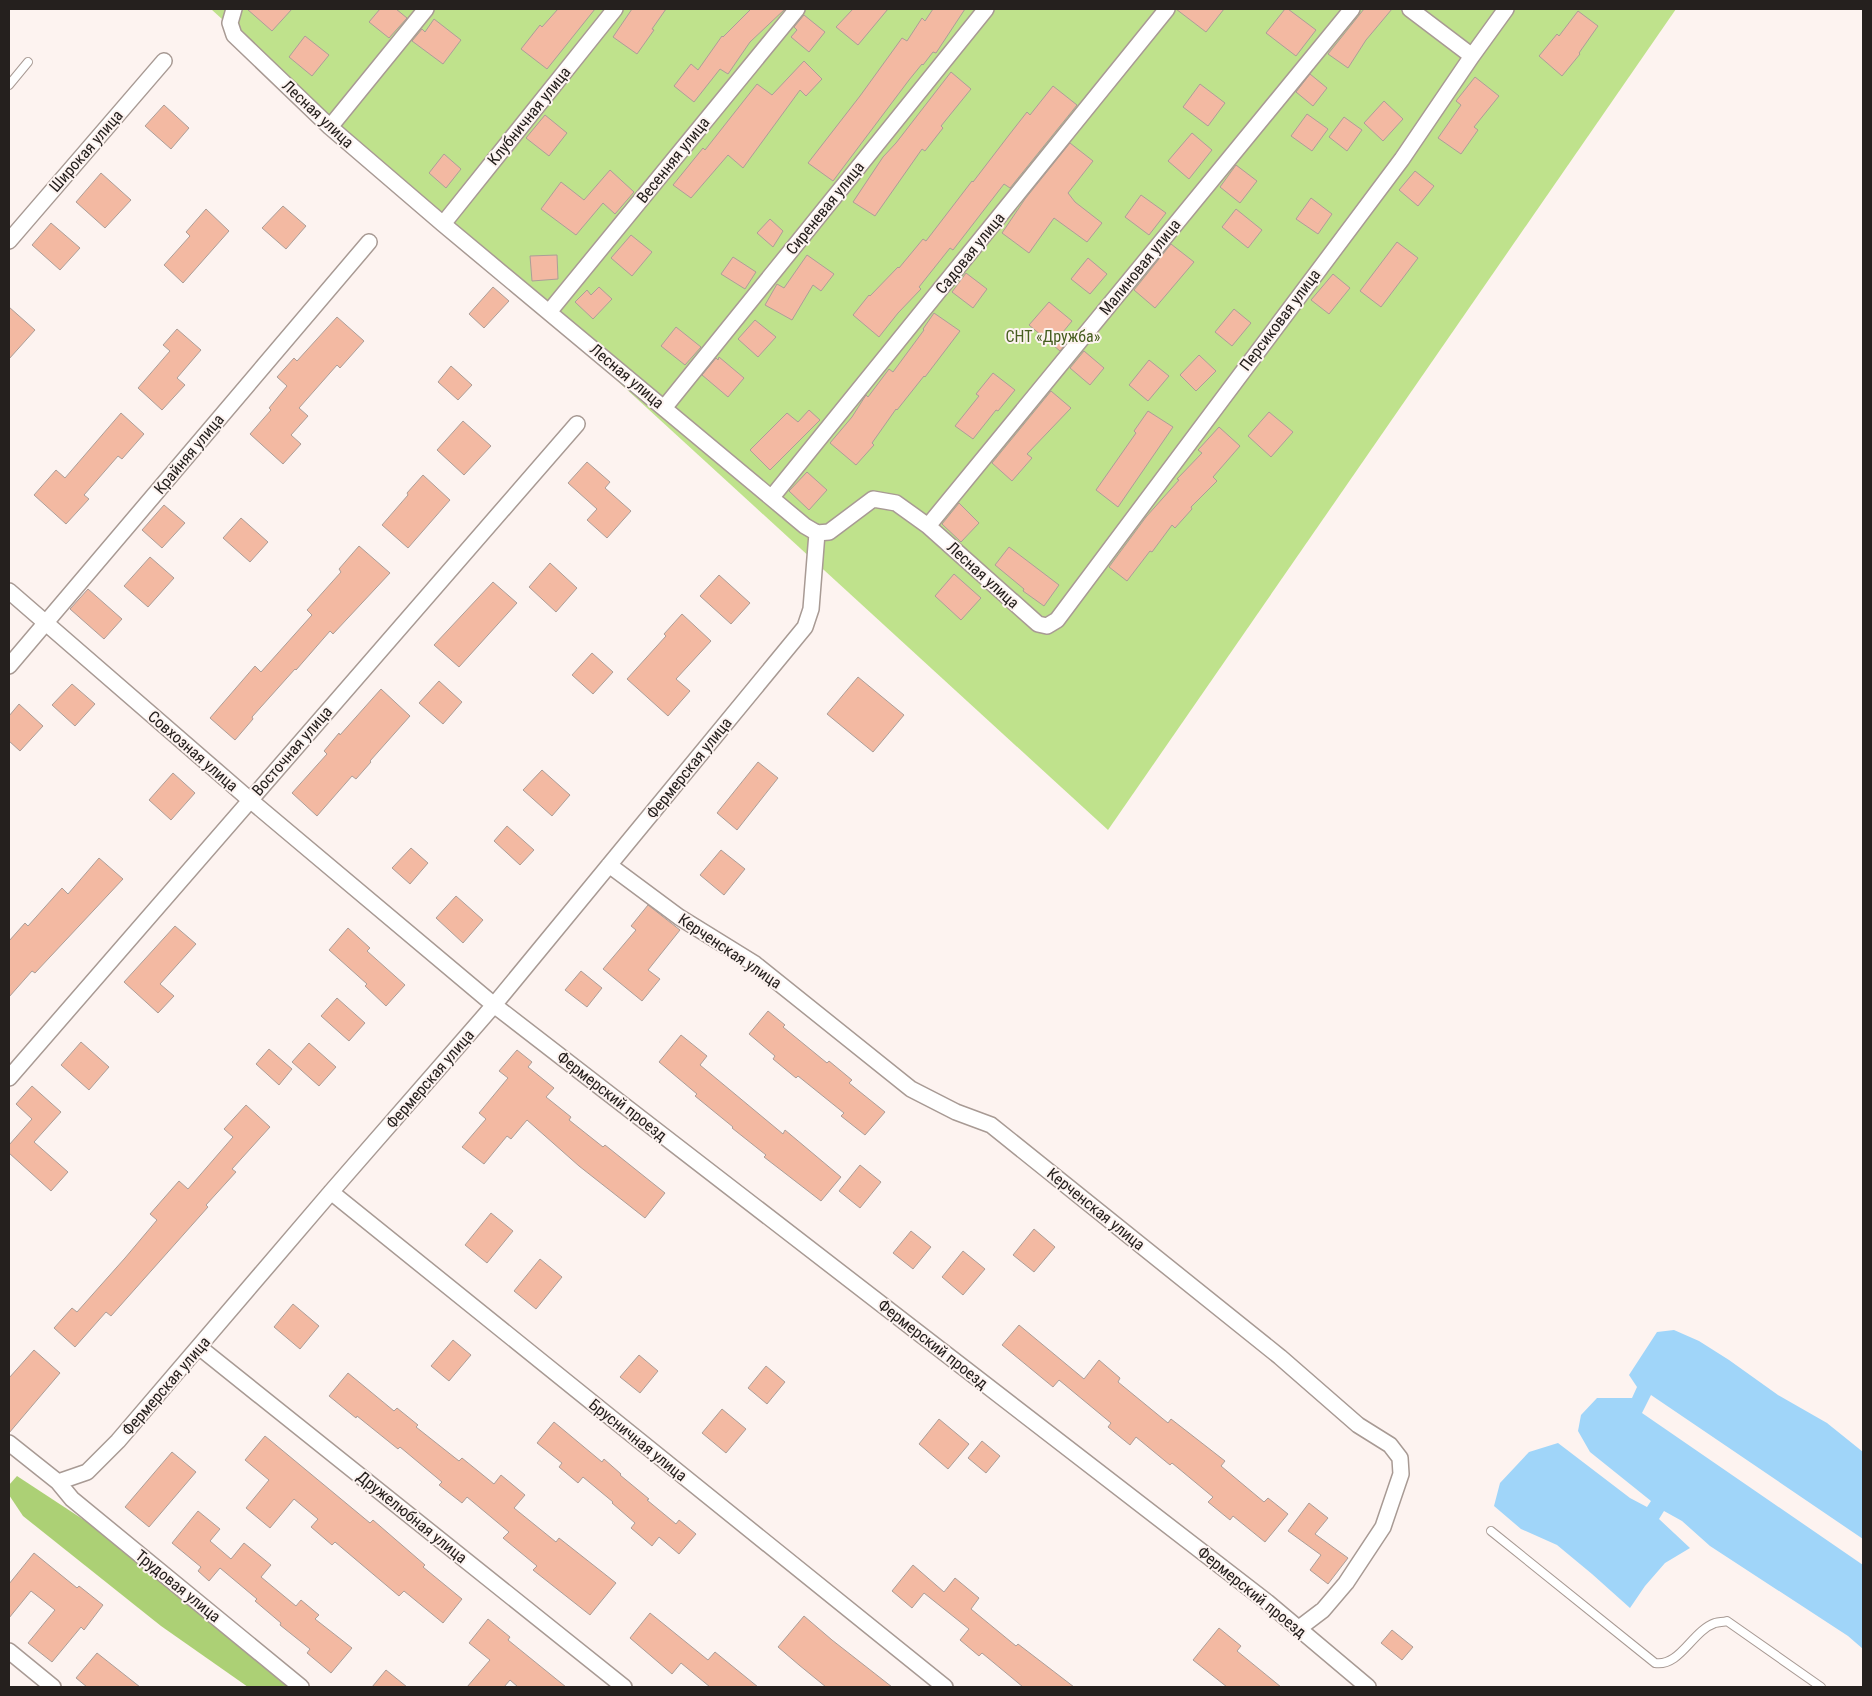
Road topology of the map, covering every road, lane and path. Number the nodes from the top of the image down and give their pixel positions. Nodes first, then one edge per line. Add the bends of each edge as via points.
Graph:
1 (426, 9) edge
2 (615, 9) edge
3 (797, 9) edge
4 (986, 9) edge
5 (1167, 9) edge
6 (1352, 9) edge
7 (1410, 9) edge
8 (1506, 9) edge
9 (232, 16) edge
10 (1472, 56) junction
11 (164, 61) dead end
12 (28, 62) dead end
13 (9, 85) edge
14 (330, 127) junction
15 (443, 224) junction
16 (9, 240) edge
17 (369, 242) dead end
18 (550, 312) junction
19 (664, 408) junction
20 (577, 424) dead end
21 (772, 497) junction
22 (928, 526) junction
23 (817, 533) junction
24 (9, 591) edge
25 (46, 624) junction
26 (1047, 626) joint
27 (9, 666) edge
28 (250, 800) junction
29 (609, 865) junction
30 (494, 1005) junction
31 (9, 1078) edge
32 (331, 1192) junction
33 (199, 1347) junction
34 (10, 1445) edge
35 (58, 1482) junction
36 (1492, 1531) dead end
37 (1298, 1629) junction
38 (9, 1652) edge
39 (53, 1687) edge
40 (301, 1687) edge
41 (624, 1687) edge
42 (945, 1687) edge
43 (1368, 1687) edge
44 (1821, 1687) edge

1 - 14 street
2 - 15 street, Клубничная улица
3 - 18 street, Весенняя улица
4 - 19 street, Сиреневая улица
5 - 21 street, Садовая улица
6 - 22 street, Малиновая улица
7 - 10 street
8 - 10 street, Персиковая улица
9 - 14 street, Лесная улица via 234,35
10 - 26 street, Персиковая улица via 1402,159 1057,620
11 - 16 street, Широкая улица
12 - 13 lane
14 - 15 street, Лесная улица
15 - 18 street, Лесная улица
17 - 25 street, Крайняя улица
18 - 19 street, Лесная улица
19 - 21 street, Лесная улица
20 - 28 street, Восточная улица
21 - 23 street, Лесная улица
22 - 23 street, Лесная улица via 896,503 873,499 828,532
22 - 26 street, Лесная улица via 1038,624
23 - 29 street, Фермерская улица via 811,608 805,627
24 - 25 street, Совхозная улица
25 - 27 street, Крайняя улица
25 - 28 street, Совхозная улица
28 - 30 street, Совхозная улица
28 - 31 street, Восточная улица
29 - 30 street, Фермерская улица
29 - 37 street, Керченская улица via 679,917 755,964 911,1089 956,1112 991,1125 1280,1357 1358,1425 1390,1445 1400,1458 1401,1474 1383,1528 1346,1583 1322,1610
30 - 32 street, Фермерская улица
30 - 37 street, Фермерский проезд
32 - 33 street, Фермерская улица
32 - 42 street, Брусничная улица
33 - 35 street, Фермерская улица via 87,1472
33 - 41 street, Дружелюбная улица
34 - 35 street
35 - 40 street, Трудовая улица via 72,1499
36 - 44 lane via 1655,1663 1670,1662 1701,1632 1715,1623 1727,1621
37 - 43 street, Фермерский проезд
38 - 39 street

